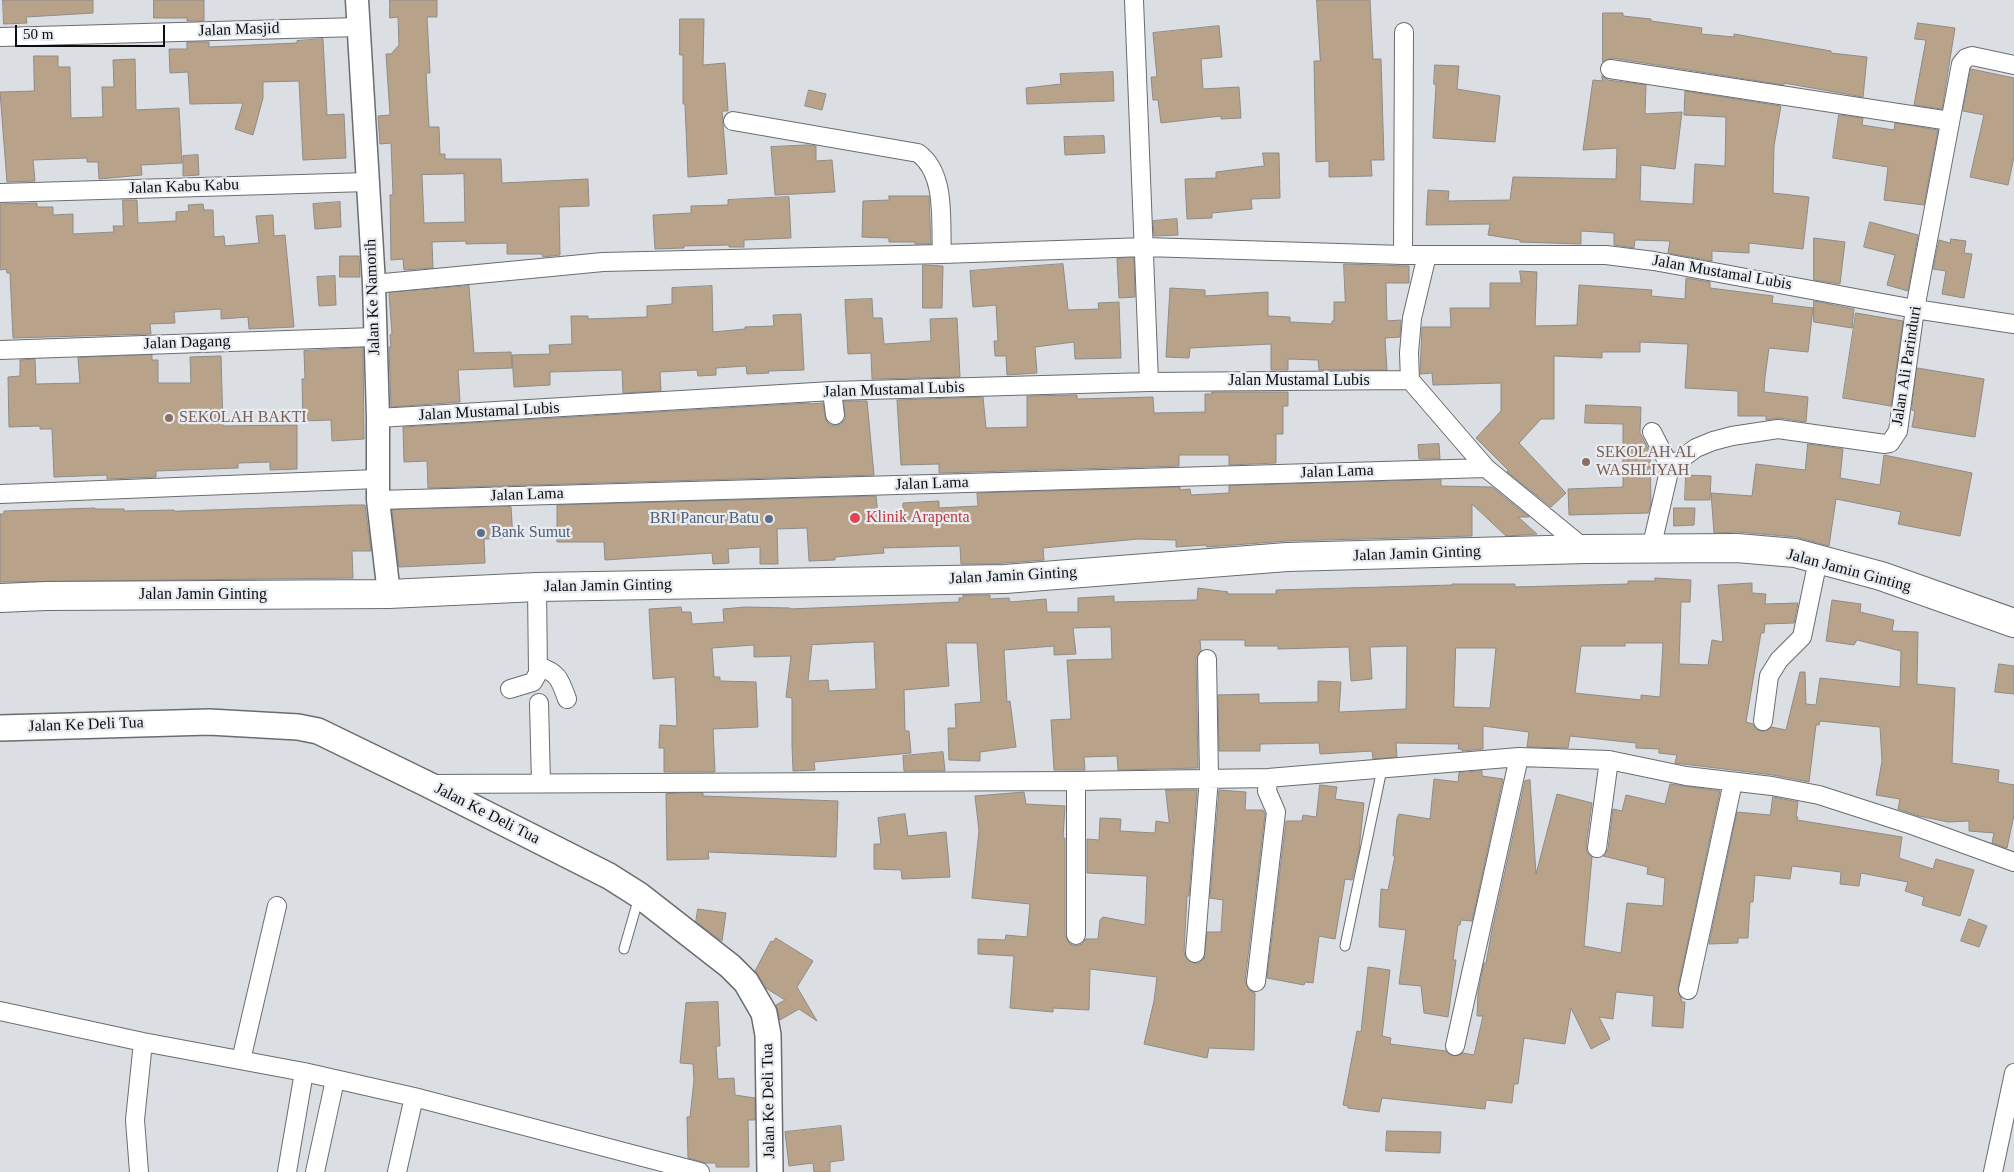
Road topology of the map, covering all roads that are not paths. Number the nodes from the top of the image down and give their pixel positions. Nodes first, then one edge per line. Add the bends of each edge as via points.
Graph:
1 (357, 0) edge
2 (1134, 0) edge
3 (358, 27) junction
4 (1404, 32) dead end
5 (0, 37) edge
6 (2014, 65) edge
7 (1610, 69) dead end
8 (733, 121) dead end
9 (1950, 121) junction
10 (368, 182) junction
11 (0, 193) edge
12 (1145, 247) junction
13 (942, 254) junction
14 (1403, 255) junction
15 (1427, 255) junction
16 (374, 284) junction
17 (1915, 309) junction
18 (2014, 324) edge
19 (374, 337) junction
20 (0, 350) edge
21 (1410, 380) junction
22 (1150, 382) junction
23 (832, 391) junction
24 (835, 415) dead end
25 (378, 418) junction
26 (1652, 432) dead end
27 (1670, 467) junction
28 (1486, 468) junction
29 (378, 490) junction
30 (0, 494) edge
31 (1585, 549) junction
32 (1651, 549) junction
33 (1818, 560) junction
34 (537, 587) junction
35 (389, 594) junction
36 (0, 598) edge
37 (2014, 623) edge
38 (1207, 659) dead end
39 (538, 666) junction
40 (510, 689) dead end
41 (568, 699) dead end
42 (540, 703) dead end
43 (1763, 720) dead end
44 (0, 728) edge
45 (1519, 757) junction
46 (1609, 760) junction
47 (1382, 769) junction
48 (1209, 778) junction
49 (1268, 778) junction
50 (1076, 781) junction
51 (1733, 782) junction
52 (541, 783) junction
53 (427, 784) junction
54 (1597, 848) dead end
55 (2014, 862) edge
56 (639, 895) junction
57 (277, 906) dead end
58 (1076, 935) dead end
59 (1345, 946) dead end
60 (624, 949) dead end
61 (1195, 953) dead end
62 (1256, 982) dead end
63 (1688, 990) dead end
64 (0, 1011) edge
65 (143, 1042) junction
66 (1455, 1046) dead end
67 (241, 1060) junction
68 (304, 1072) junction
69 (2014, 1073) edge
70 (335, 1080) junction
71 (414, 1097) junction
72 (660, 1168) edge
73 (140, 1172) edge
74 (287, 1172) edge
75 (315, 1172) edge
76 (397, 1172) edge
77 (700, 1172) edge
78 (770, 1172) edge
79 (1993, 1172) edge

1 - 3 street, Jalan Ke Namorih
2 - 12 street
3 - 5 street, Jalan Masjid
3 - 10 street, Jalan Ke Namorih
4 - 14 street
6 - 9 street, Jalan Ali Parinduri via 1972,56 1966,58 1961,64
7 - 9 street
8 - 13 street via 918,153 932,166 936,180
9 - 17 street, Jalan Ali Parinduri
10 - 11 street, Jalan Kabu Kabu
10 - 16 street, Jalan Ke Namorih
12 - 13 street, Jalan Mustamal Lubis
12 - 14 street, Jalan Mustamal Lubis
12 - 22 street
13 - 16 street, Jalan Mustamal Lubis via 603,262
14 - 15 street, Jalan Mustamal Lubis
15 - 17 street, Jalan Mustamal Lubis via 1606,255 1654,260
15 - 21 street via 1412,318 1408,354
16 - 19 street, Jalan Ke Namorih
17 - 18 street, Jalan Mustamal Lubis
17 - 27 street, Jalan Ali Parinduri via 1898,431 1890,443 1778,429 1713,441 1696,448
19 - 20 street, Jalan Dagang
19 - 25 street, Jalan Ke Namorih
21 - 22 street, Jalan Mustamal Lubis
21 - 28 street
22 - 23 street, Jalan Mustamal Lubis
23 - 24 street
23 - 25 street, Jalan Mustamal Lubis
25 - 29 street, Jalan Ke Namorih
26 - 27 street
27 - 32 street
28 - 29 street, Jalan Lama
28 - 31 street
29 - 30 street, Jalan Lama
29 - 35 street, Jalan Ke Namorih
31 - 32 highway, Jalan Jamin Ginting
31 - 34 highway, Jalan Jamin Ginting via 1287,557 1005,579
32 - 33 highway, Jalan Jamin Ginting via 1737,548 1795,553
33 - 37 highway, Jalan Jamin Ginting via 1880,576
33 - 43 street via 1802,637 1779,660 1769,676
34 - 35 highway, Jalan Jamin Ginting
34 - 39 street
35 - 36 highway, Jalan Jamin Ginting
38 - 48 street
39 - 40 street via 533,682
39 - 41 street via 554,673
42 - 52 street
44 - 53 main road, Jalan Ke Deli Tua via 209,722 298,726 318,731
45 - 46 street
45 - 47 street
45 - 66 street
46 - 51 street
46 - 54 street
47 - 49 street
47 - 59 lane
48 - 49 street
48 - 50 street
48 - 61 street
49 - 62 street via 1268,791 1276,812
50 - 52 street
50 - 58 street
51 - 55 street via 1819,795
51 - 63 street
52 - 53 street
53 - 56 main road, Jalan Ke Deli Tua via 609,876
56 - 60 lane
56 - 78 main road, Jalan Ke Deli Tua via 730,966 746,982 764,1013 768,1035
57 - 67 street
64 - 65 street
65 - 67 street
65 - 73 street via 134,1120
67 - 68 street
68 - 70 street
68 - 74 street
69 - 79 street
70 - 71 street
70 - 75 street
71 - 72 street
71 - 76 street
72 - 77 street

